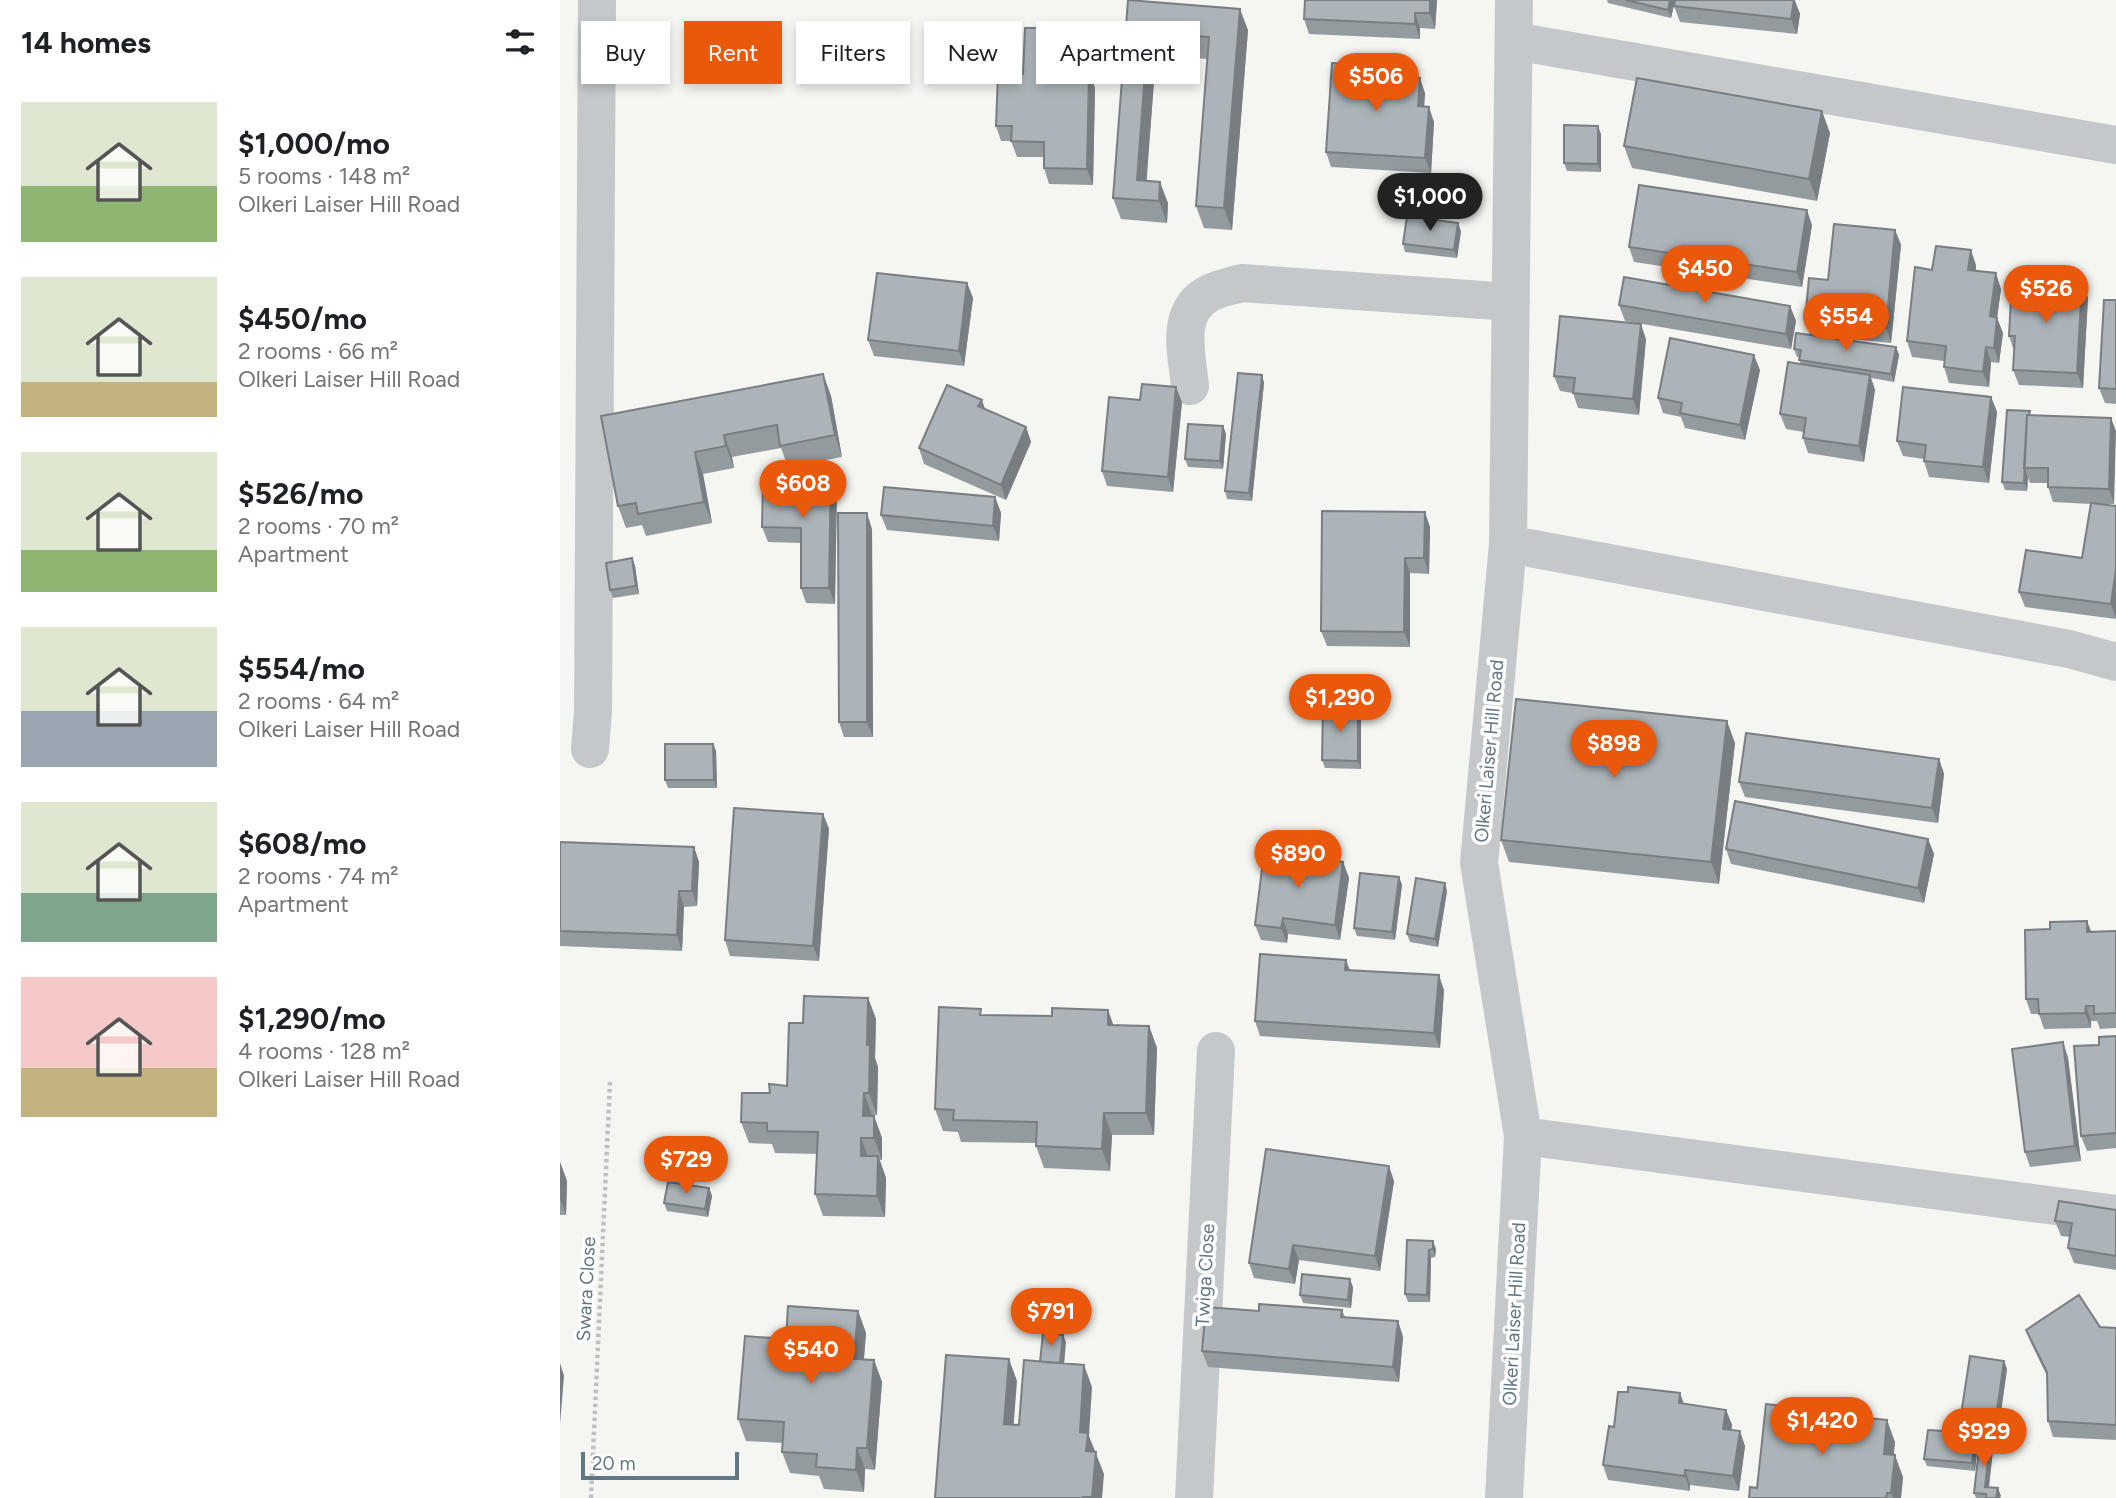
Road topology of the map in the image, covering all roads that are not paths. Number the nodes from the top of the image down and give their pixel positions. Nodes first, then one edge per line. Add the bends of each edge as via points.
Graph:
1 (597, 0) edge
2 (1514, 0) edge
3 (1514, 41) junction
4 (2116, 145) edge
5 (1511, 302) junction
6 (1190, 386) dead end
7 (1508, 544) junction
8 (2116, 662) edge
9 (590, 749) dead end
10 (1216, 1051) dead end
11 (1523, 1136) junction
12 (2116, 1214) edge
13 (1194, 1498) edge
14 (1504, 1498) edge

1 - 9 street
2 - 3 street, Olkeri Laiser Hill Road
3 - 4 street
3 - 5 street, Olkeri Laiser Hill Road
5 - 6 street via 1242,283 1209,293 1191,310 1184,329
5 - 7 street, Olkeri Laiser Hill Road
7 - 8 street via 2069,649
7 - 11 street, Olkeri Laiser Hill Road via 1479,863
10 - 13 street, Twiga Close
11 - 12 street
11 - 14 street, Olkeri Laiser Hill Road

